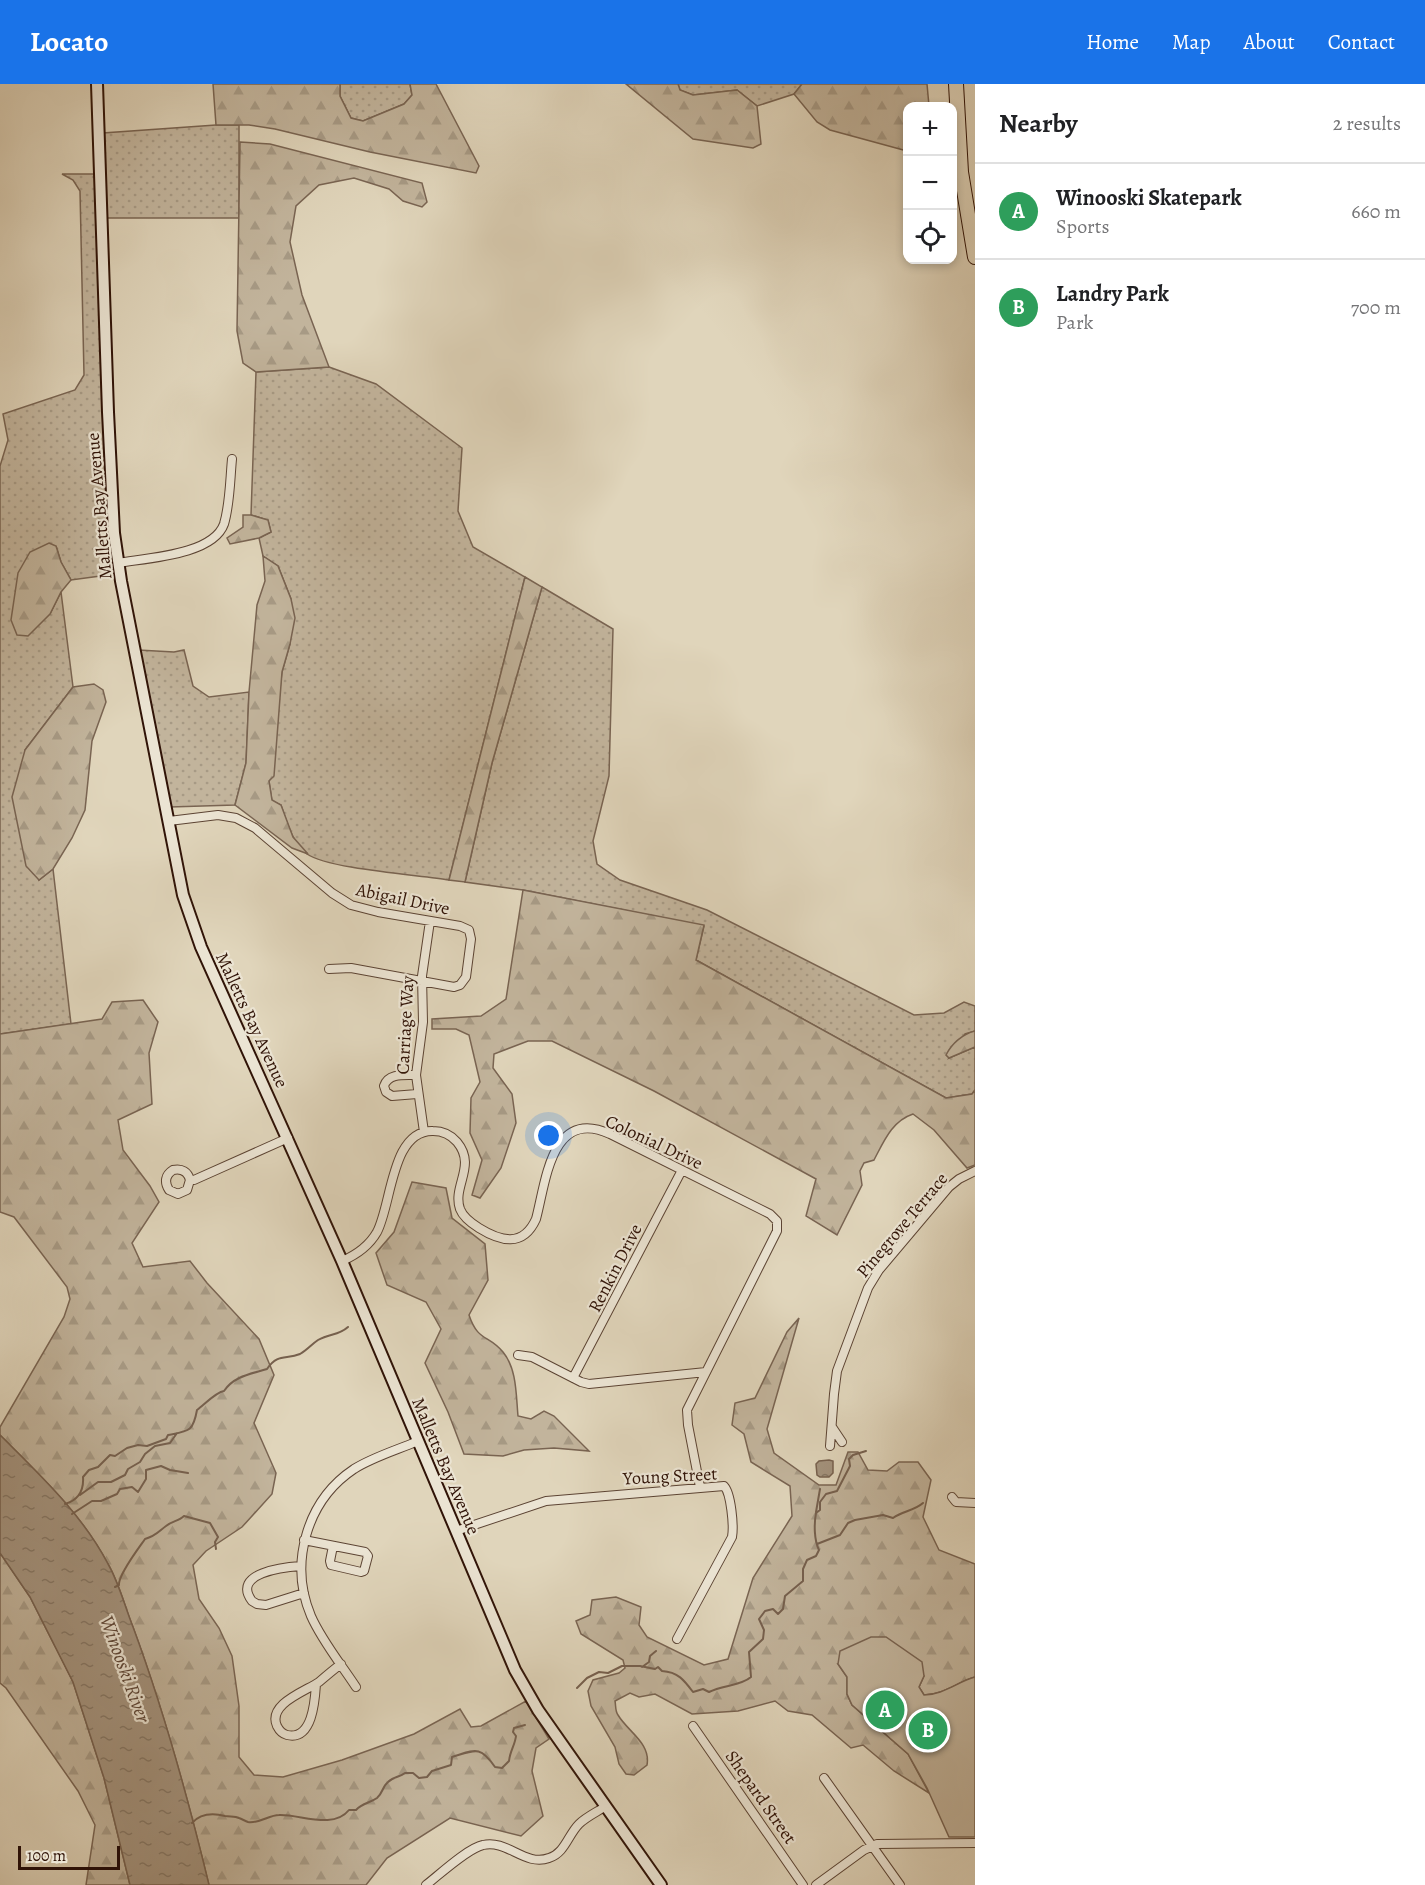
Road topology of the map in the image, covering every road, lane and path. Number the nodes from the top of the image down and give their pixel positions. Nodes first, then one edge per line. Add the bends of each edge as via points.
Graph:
1 (97, 84) edge
2 (956, 84) edge
3 (975, 257) edge
4 (232, 459) dead end
5 (118, 563) junction
6 (169, 821) junction
7 (430, 921) junction
8 (329, 969) dead end
9 (422, 981) junction
10 (416, 1075) junction
11 (417, 1094) junction
12 (424, 1132) junction
13 (288, 1138) junction
14 (681, 1170) junction
15 (975, 1172) edge
16 (190, 1180) dead end
17 (342, 1261) junction
18 (518, 1355) dead end
19 (706, 1372) junction
20 (573, 1378) junction
21 (832, 1427) junction
22 (418, 1441) junction
23 (842, 1442) dead end
24 (830, 1446) dead end
25 (700, 1487) junction
26 (952, 1497) dead end
27 (975, 1503) edge
28 (456, 1531) junction
29 (304, 1540) junction
30 (333, 1546) junction
31 (301, 1566) junction
32 (304, 1593) junction
33 (677, 1639) dead end
34 (341, 1664) junction
35 (316, 1684) junction
36 (356, 1687) dead end
37 (693, 1726) dead end
38 (824, 1778) dead end
39 (606, 1806) junction
40 (975, 1843) edge
41 (872, 1845) junction
42 (426, 1885) edge
43 (661, 1885) edge
44 (804, 1885) edge
45 (816, 1885) edge
46 (900, 1885) edge

1 - 5 street, Malletts Bay Avenue via 112,509
2 - 3 highway via 961,172
4 - 5 street via 225,518 217,537 196,549
5 - 6 street, Malletts Bay Avenue
6 - 7 street, Abigail Drive via 218,815 236,818 255,828 347,903
6 - 13 street, Malletts Bay Avenue via 191,922
7 - 9 street, Carriage Way
7 - 9 street, Abigail Drive via 467,928 470,948 466,977 460,985
8 - 9 street, Abigail Drive via 351,968
9 - 10 street, Carriage Way via 423,1022
10 - 11 street, Carriage Way
10 - 11 street via 390,1077 384,1086 392,1096
11 - 12 street, Carriage Way
12 - 14 street, Colonial Drive via 441,1132 459,1144 465,1166 460,1210 473,1224 502,1239 519,1237 534,1224 552,1154 560,1142 577,1131 605,1132
12 - 17 street via 410,1139 401,1152 373,1238 364,1249
13 - 16 street
13 - 17 street, Malletts Bay Avenue
14 - 19 street, Colonial Drive via 770,1214 778,1225
14 - 20 street, Renkin Drive
15 - 21 street, Pinegrove Terrace via 949,1187 871,1282 840,1360
17 - 22 street, Malletts Bay Avenue
18 - 20 street via 532,1357
19 - 20 street via 593,1384
19 - 25 street, Colonial Drive via 687,1414
21 - 23 street
21 - 24 street, Pinegrove Terrace
22 - 28 street, Malletts Bay Avenue
22 - 29 street via 365,1463 339,1481 319,1506
25 - 28 street, Young Street via 546,1501
25 - 33 street, Young Street via 726,1487 732,1532
26 - 27 street via 956,1502
28 - 39 street, Malletts Bay Avenue via 515,1670 538,1710
29 - 30 street
29 - 31 street
30 - 30 street via 366,1553 364,1571 331,1565
31 - 32 street
31 - 32 street via 256,1576 247,1590 252,1601 263,1605
32 - 34 street via 314,1623
34 - 35 street
34 - 36 street
35 - 35 street via 307,1725 298,1734 283,1733 276,1721 279,1710 290,1698
37 - 44 street, Shepard Street
38 - 41 street
39 - 42 street via 578,1824 552,1858 536,1860 498,1845 483,1845
39 - 43 street, Malletts Bay Avenue
40 - 41 street
41 - 45 street
41 - 46 street

